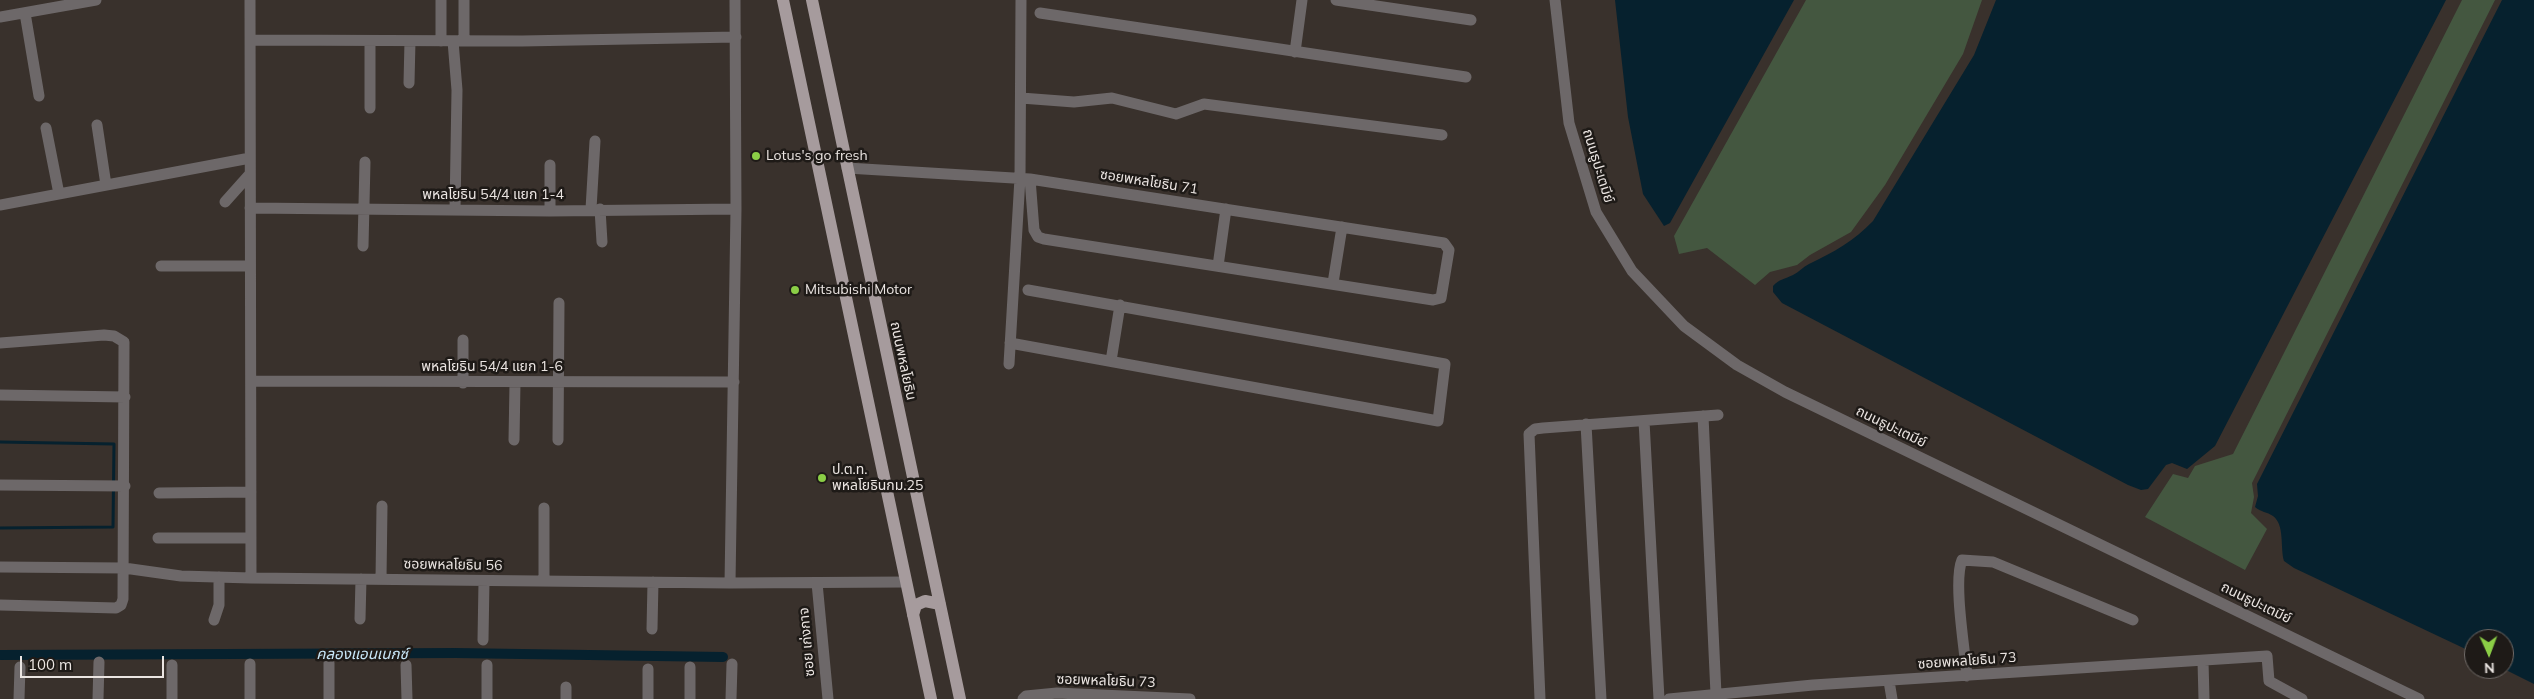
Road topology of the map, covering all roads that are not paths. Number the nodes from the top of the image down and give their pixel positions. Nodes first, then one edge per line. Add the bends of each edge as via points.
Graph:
1 (96, 0) edge
2 (250, 0) edge
3 (441, 0) edge
4 (464, 0) edge
5 (735, 0) edge
6 (782, 0) edge
7 (812, 0) edge
8 (1021, 0) edge
9 (1302, 0) edge
10 (1336, 0) edge
11 (1555, 0) edge
12 (25, 13) junction
13 (1040, 13) dead end
14 (0, 18) edge
15 (1471, 20) dead end
16 (736, 36) junction
17 (250, 40) junction
18 (370, 41) junction
19 (410, 41) junction
20 (441, 41) junction
21 (458, 41) junction
22 (1295, 52) junction
23 (1466, 77) dead end
24 (409, 83) dead end
25 (39, 96) dead end
26 (1021, 98) junction
27 (370, 108) dead end
28 (97, 126) dead end
29 (46, 128) dead end
30 (1442, 135) dead end
31 (595, 142) dead end
32 (250, 158) junction
33 (365, 162) dead end
34 (550, 165) dead end
35 (847, 168) junction
36 (250, 174) junction
37 (1025, 179) junction
38 (106, 185) junction
39 (59, 194) junction
40 (225, 202) dead end
41 (0, 205) edge
42 (250, 208) junction
43 (363, 209) junction
44 (596, 209) junction
45 (736, 209) junction
46 (1226, 209) junction
47 (455, 210) junction
48 (550, 211) junction
49 (1342, 227) junction
50 (602, 242) dead end
51 (363, 246) dead end
52 (161, 266) dead end
53 (250, 266) junction
54 (1218, 266) junction
55 (1333, 283) junction
56 (1028, 290) dead end
57 (559, 303) dead end
58 (1120, 305) junction
59 (463, 340) dead end
60 (0, 343) edge
61 (1010, 343) junction
62 (1111, 361) junction
63 (1009, 364) dead end
64 (251, 382) junction
65 (559, 382) junction
66 (734, 382) junction
67 (463, 383) junction
68 (514, 383) junction
69 (0, 395) edge
70 (125, 397) junction
71 (1718, 415) dead end
72 (1703, 416) junction
73 (1644, 420) junction
74 (1586, 424) junction
75 (514, 440) dead end
76 (558, 440) dead end
77 (0, 485) edge
78 (117, 486) junction
79 (251, 492) junction
80 (159, 493) dead end
81 (382, 506) dead end
82 (544, 508) dead end
83 (158, 538) dead end
84 (251, 538) junction
85 (0, 567) edge
86 (124, 568) junction
87 (220, 577) junction
88 (251, 578) junction
89 (361, 579) junction
90 (381, 580) junction
91 (484, 580) junction
92 (544, 581) junction
93 (652, 582) junction
94 (906, 582) junction
95 (730, 583) junction
96 (817, 583) junction
97 (940, 604) junction
98 (0, 605) edge
99 (912, 615) junction
100 (360, 619) dead end
101 (214, 620) dead end
102 (2133, 620) dead end
103 (652, 629) dead end
104 (483, 640) dead end
105 (2203, 661) junction
106 (99, 662) dead end
107 (329, 663) dead end
108 (250, 664) dead end
109 (732, 664) dead end
110 (172, 665) dead end
111 (406, 665) dead end
112 (487, 665) dead end
113 (20, 667) dead end
114 (690, 667) dead end
115 (648, 669) dead end
116 (1967, 676) junction
117 (1890, 681) junction
118 (1716, 694) junction
119 (1034, 696) edge
120 (19, 699) edge
121 (98, 699) edge
122 (172, 699) edge
123 (250, 699) edge
124 (329, 699) edge
125 (406, 699) edge
126 (487, 699) edge
127 (648, 699) edge
128 (690, 699) edge
129 (732, 699) edge
130 (828, 699) edge
131 (931, 699) edge
132 (960, 699) edge
133 (1023, 699) edge
134 (1190, 699) edge
135 (1540, 699) edge
136 (1601, 699) edge
137 (1659, 699) edge
138 (1669, 699) edge
139 (1892, 699) edge
140 (2204, 699) edge
141 (2302, 699) edge
142 (2419, 699) edge

1 - 12 street
2 - 17 street
3 - 20 street
4 - 21 street
5 - 16 street
6 - 94 main road
7 - 35 main road, ถนนพหลโยธิน
8 - 26 street
9 - 22 street
10 - 15 street
11 - 142 street, ถนนธูปะเตมีย์ via 1569,123 1596,212 1632,271 1684,326 1737,365 1785,392
12 - 14 street
12 - 25 street
13 - 22 street
16 - 21 street
16 - 45 street
17 - 18 street
17 - 32 street
18 - 19 street
18 - 27 street
19 - 20 street
19 - 24 street
20 - 21 street
21 - 47 street
22 - 23 street
26 - 30 street via 1074,102 1112,98 1176,114 1204,104
26 - 37 street
28 - 38 street
29 - 39 street
31 - 44 street
32 - 36 street
32 - 38 street
33 - 43 street
34 - 48 street
35 - 37 street, ซอยพหลโยธิน 71
35 - 97 main road, ถนนพหลโยธิน
36 - 40 street
36 - 42 street
37 - 46 street, ซอยพหลโยธิน 71
37 - 54 street via 1034,230 1038,236
37 - 61 street
38 - 39 street
39 - 41 street
42 - 43 street, พหลโยธิน 54/4 แยก 1-4
42 - 53 street
43 - 47 street, พหลโยธิน 54/4 แยก 1-4
43 - 51 street
44 - 45 street, พหลโยธิน 54/4 แยก 1-4
44 - 48 street, พหลโยธิน 54/4 แยก 1-4
44 - 50 street
45 - 66 street
46 - 49 street, ซอยพหลโยธิน 71
46 - 54 street
47 - 48 street, พหลโยธิน 54/4 แยก 1-4
49 - 55 street
49 - 55 street, ซอยพหลโยธิน 71 via 1444,243 1448,256 1439,300
52 - 53 street
53 - 64 street
54 - 55 street
56 - 58 street
57 - 65 street
58 - 62 street
58 - 62 street via 1445,364 1438,421
59 - 67 street
60 - 70 street via 114,336 124,342
61 - 62 street
61 - 63 street
64 - 67 street, พหลโยธิน 54/4 แยก 1-6
64 - 79 street
65 - 66 street, พหลโยธิน 54/4 แยก 1-6
65 - 68 street, พหลโยธิน 54/4 แยก 1-6
65 - 76 street
66 - 95 street
67 - 68 street, พหลโยธิน 54/4 แยก 1-6
68 - 75 street
69 - 70 street
70 - 78 street
71 - 72 street
72 - 73 street
72 - 118 street
73 - 74 street
73 - 137 street
74 - 135 street via 1543,428 1529,434
74 - 136 street
77 - 78 street
78 - 86 street
79 - 80 street
79 - 84 street
81 - 90 street
82 - 92 street
83 - 84 street
84 - 88 street
85 - 86 street, ซอยพหลโยธิน 56
86 - 87 street, ซอยพหลโยธิน 56 via 181,576
86 - 98 street via 123,599 119,607
87 - 88 street, ซอยพหลโยธิน 56
87 - 101 street via 219,605
88 - 89 street, ซอยพหลโยธิน 56
89 - 90 street, ซอยพหลโยธิน 56
89 - 100 street
90 - 91 street, ซอยพหลโยธิน 56
91 - 92 street, ซอยพหลโยธิน 56
91 - 104 street
92 - 93 street, ซอยพหลโยธิน 56
93 - 95 street, ซอยพหลโยธิน 56
93 - 103 street
94 - 96 street, ซอยพหลโยธิน 56
94 - 99 main road
95 - 96 street, ซอยพหลโยธิน 56
96 - 130 street, ซอย เก่งกาจ
97 - 99 main road via 924,601 916,605
97 - 132 main road, ถนนพหลโยธิน
99 - 131 main road
102 - 116 street via 1994,562 1962,560 1959,567
105 - 116 street, ซอยพหลโยธิน 73
105 - 140 street
105 - 141 street, ซอยพหลโยธิน 73 via 2267,656 2269,681
106 - 121 street
107 - 124 street
108 - 123 street
109 - 129 street
110 - 122 street
111 - 125 street
112 - 126 street
113 - 120 street
114 - 128 street
115 - 127 street
116 - 117 street, ซอยพหลโยธิน 73
117 - 118 street, ซอยพหลโยธิน 73
117 - 139 street
118 - 138 street, ซอยพหลโยธิน 73
119 - 133 street, ซอยพหลโยธิน 73
119 - 134 street, ซอยพหลโยธิน 73

